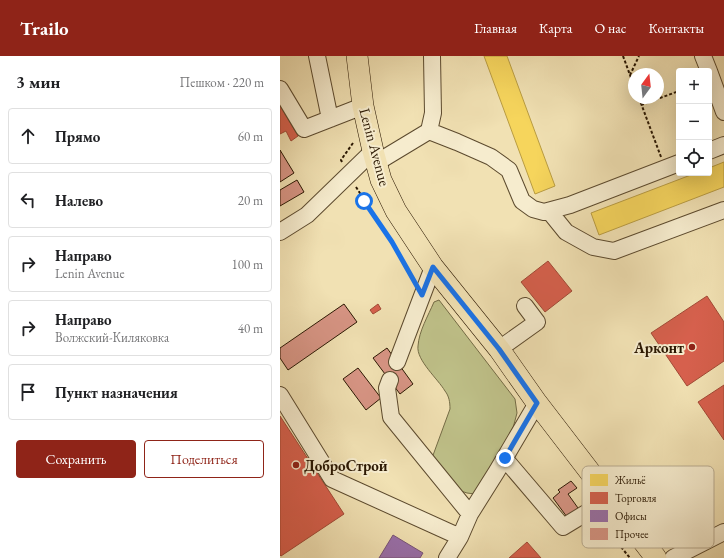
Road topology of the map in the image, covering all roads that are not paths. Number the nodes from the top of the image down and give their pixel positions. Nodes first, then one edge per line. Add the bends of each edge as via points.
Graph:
1 (317, 56) edge
2 (357, 56) edge
3 (432, 56) edge
4 (703, 56) edge
5 (708, 68) edge
6 (712, 79) edge
7 (280, 89) edge
8 (363, 106) junction
9 (724, 112) edge
10 (330, 119) junction
11 (429, 131) junction
12 (724, 145) edge
13 (712, 150) edge
14 (375, 157) junction
15 (672, 165) edge
16 (724, 210) edge
17 (549, 211) junction
18 (280, 232) edge
19 (433, 267) junction
20 (525, 306) dead end
21 (499, 349) junction
22 (397, 362) dead end
23 (390, 380) dead end
24 (280, 395) edge
25 (537, 403) junction
26 (505, 458) junction
27 (585, 466) edge
28 (470, 514) junction
29 (582, 515) edge
30 (724, 532) edge
31 (460, 537) junction
32 (714, 537) edge
33 (648, 548) edge
34 (693, 548) edge
35 (447, 558) edge
36 (656, 558) edge
37 (673, 558) edge

1 - 10 street
2 - 8 main road, Lenin Avenue
3 - 11 street via 433,113
4 - 5 street
6 - 9 street
7 - 10 street via 304,129
8 - 10 street
8 - 14 main road, Lenin Avenue
11 - 14 street
11 - 17 street via 491,158 509,170 522,201 533,209
12 - 13 street
14 - 18 street via 349,175 307,215
14 - 19 main road, Lenin Avenue via 381,180 396,210
15 - 17 street
16 - 17 street via 614,251 593,247 566,232
19 - 21 main road, Lenin Avenue
19 - 22 street
20 - 21 street via 537,322
21 - 25 main road, Lenin Avenue
23 - 28 street via 387,388 391,417
24 - 31 street via 332,479
25 - 26 street
25 - 27 main road, Lenin Avenue
26 - 28 street
26 - 29 street via 562,527
28 - 31 street
30 - 32 street
31 - 35 street
33 - 36 main road, Lenin Avenue
34 - 37 street

